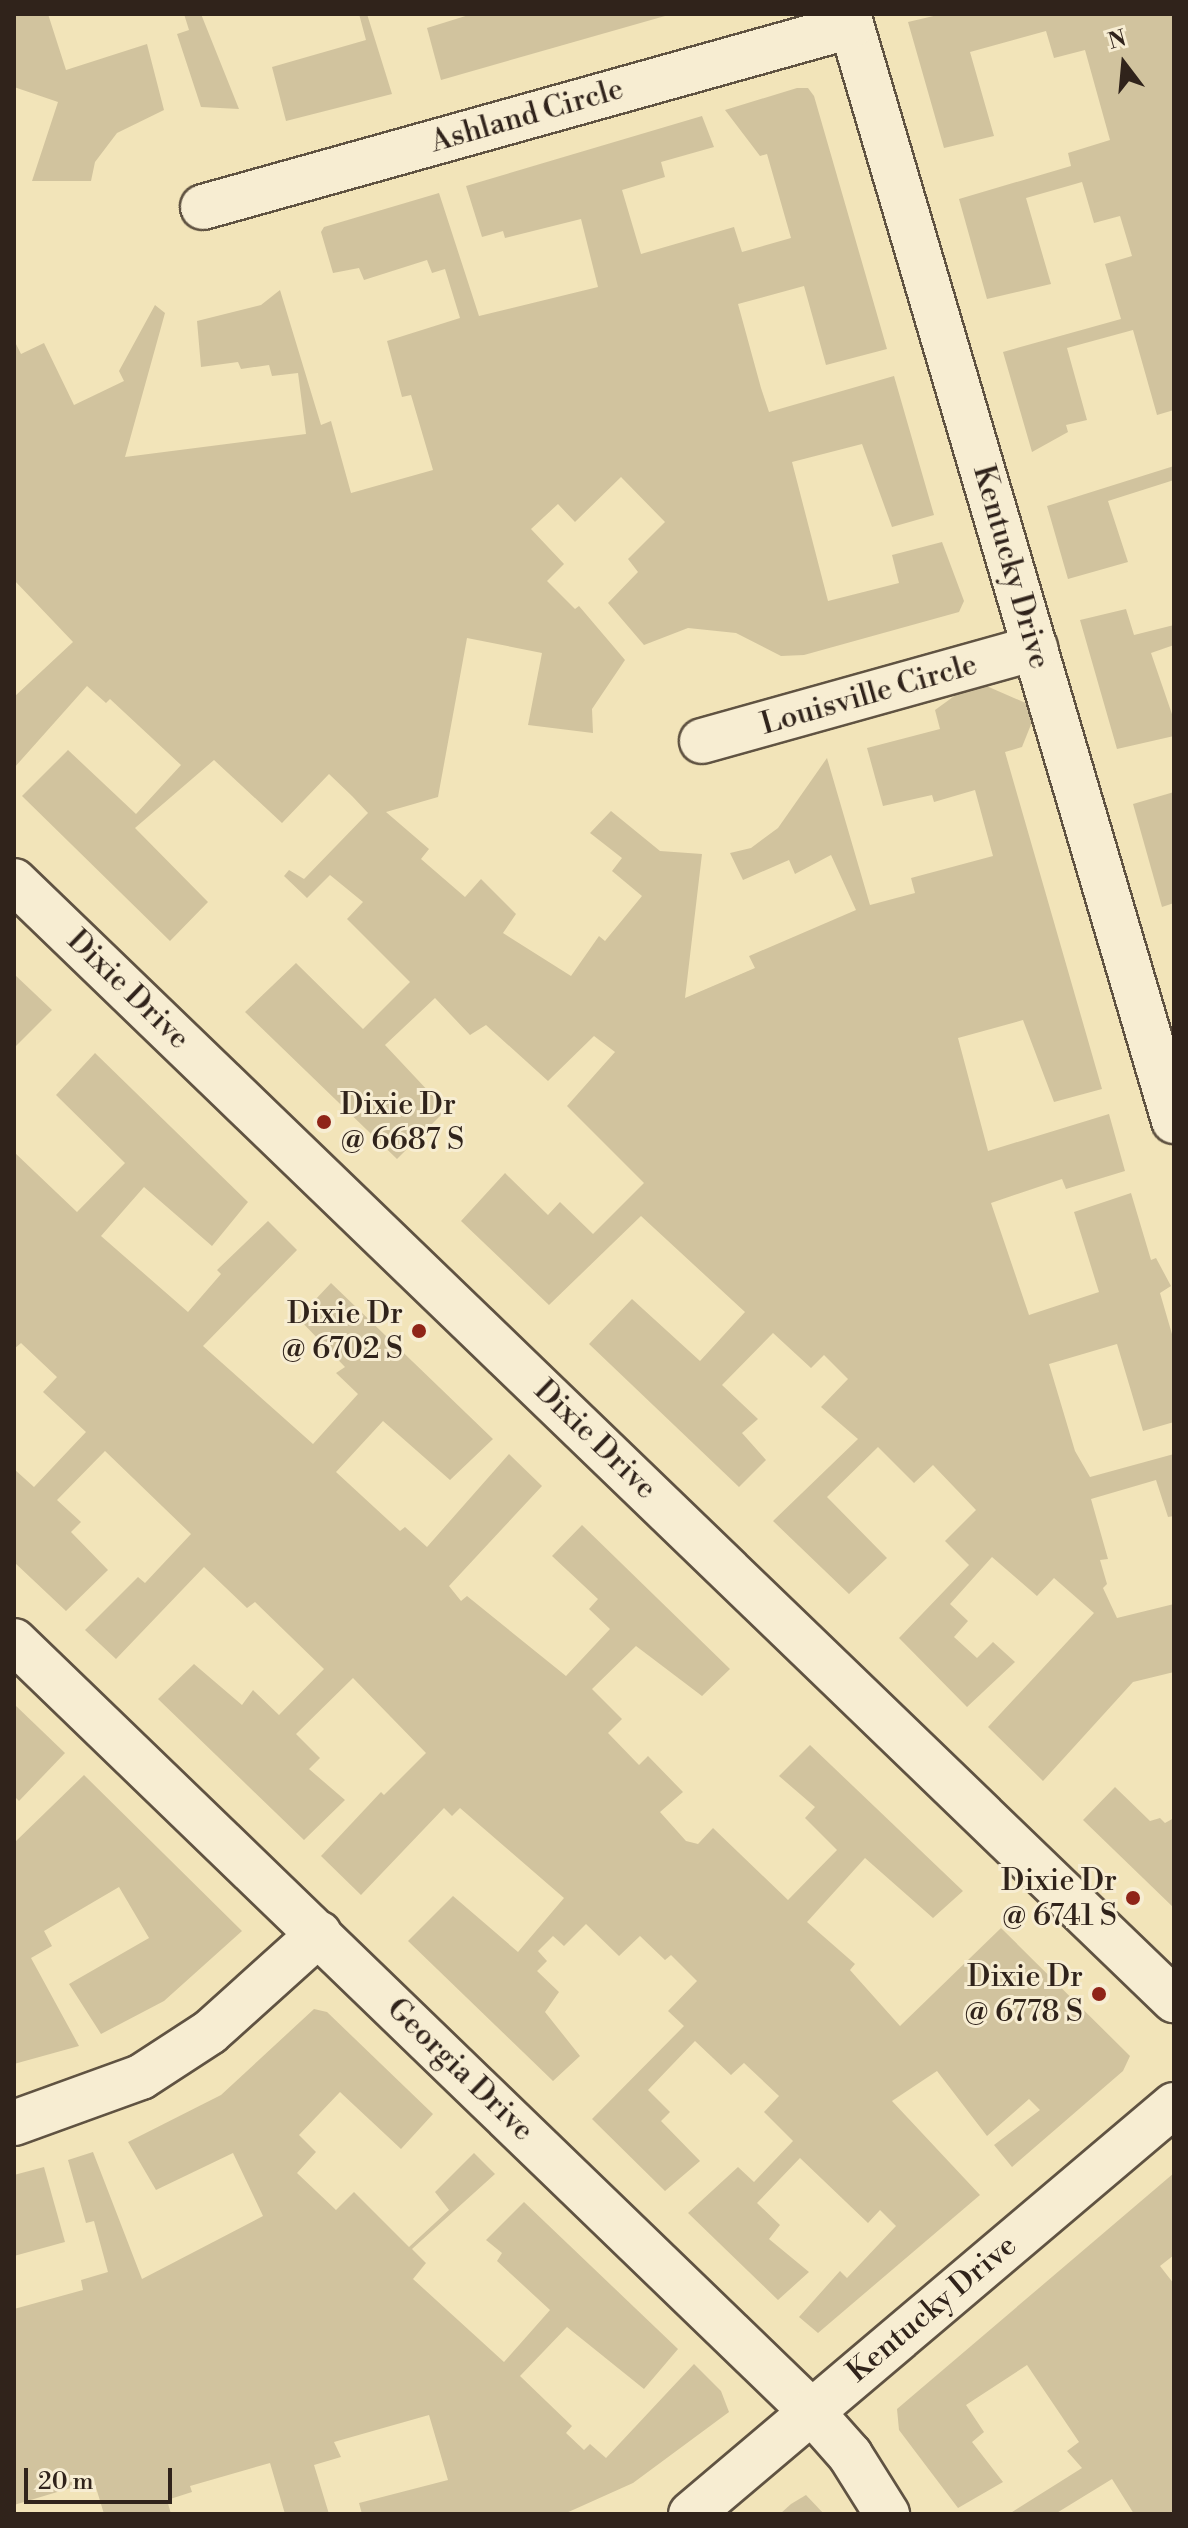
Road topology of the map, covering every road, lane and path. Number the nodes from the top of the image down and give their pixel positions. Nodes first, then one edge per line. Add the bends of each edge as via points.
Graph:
1 (849, 20) edge
2 (203, 207) dead end
3 (1035, 648) junction
4 (702, 741) dead end
5 (14, 881) edge
6 (1174, 1121) edge
7 (14, 1641) edge
8 (319, 1934) junction
9 (1174, 2000) edge
10 (1174, 2105) edge
11 (14, 2123) edge
12 (811, 2411) junction
13 (691, 2514) edge
14 (887, 2514) edge

1 - 2 street, Ashland Circle
1 - 3 street, Kentucky Drive
3 - 4 street, Louisville Circle
3 - 6 street, Kentucky Drive
5 - 9 street, Dixie Drive
7 - 8 street, Georgia Drive
8 - 11 street via 210,2032 141,2077
8 - 12 street, Georgia Drive
10 - 12 street, Kentucky Drive
12 - 13 street, Kentucky Drive
12 - 14 street, Georgia Drive via 850,2455

